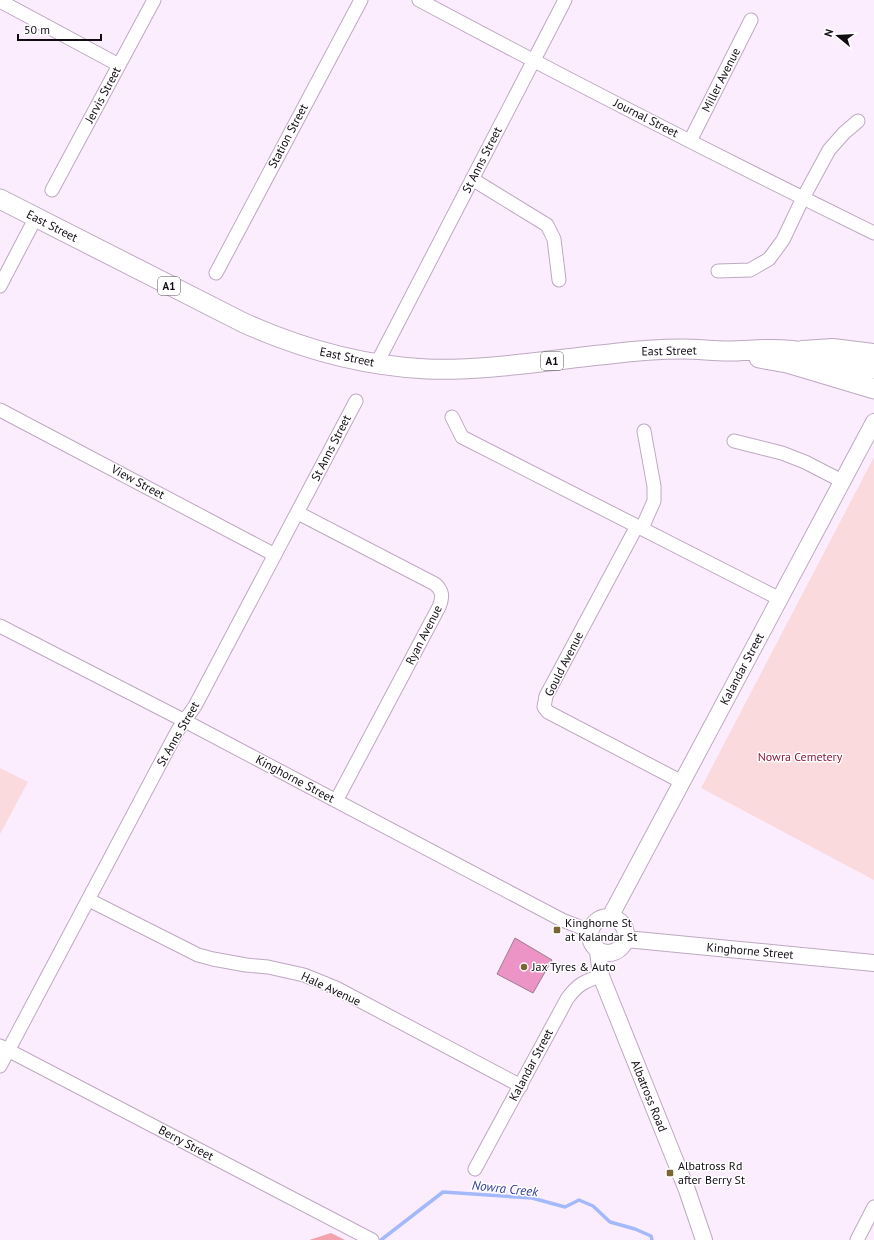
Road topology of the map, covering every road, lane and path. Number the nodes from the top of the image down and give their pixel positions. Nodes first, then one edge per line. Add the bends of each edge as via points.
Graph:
1 (154, 0) edge
2 (360, 0) edge
3 (419, 0) edge
4 (565, 0) edge
5 (0, 1) edge
6 (751, 20) dead end
7 (534, 61) junction
8 (119, 66) junction
9 (858, 121) dead end
10 (690, 141) junction
11 (472, 179) junction
12 (52, 190) dead end
13 (803, 198) junction
14 (0, 199) edge
15 (36, 217) junction
16 (874, 233) edge
17 (718, 270) dead end
18 (216, 273) dead end
19 (559, 280) dead end
20 (0, 286) edge
21 (786, 350) junction
22 (728, 351) junction
23 (874, 352) edge
24 (377, 364) junction
25 (874, 369) edge
26 (874, 389) edge
27 (356, 401) dead end
28 (0, 410) edge
29 (452, 416) dead end
30 (874, 422) edge
31 (644, 431) dead end
32 (734, 441) dead end
33 (842, 481) junction
34 (298, 513) junction
35 (640, 527) junction
36 (275, 555) junction
37 (780, 600) junction
38 (1, 630) edge
39 (185, 721) junction
40 (682, 782) junction
41 (336, 801) junction
42 (89, 900) junction
43 (610, 917) junction
44 (590, 931) junction
45 (626, 939) junction
46 (598, 951) junction
47 (874, 963) edge
48 (601, 976) junction
49 (4, 1048) edge
50 (0, 1066) edge
51 (520, 1086) junction
52 (475, 1169) dead end
53 (874, 1207) edge
54 (372, 1240) edge
55 (704, 1240) edge
56 (857, 1240) edge

1 - 8 street, Jervis Street
2 - 18 street, Station Street
3 - 7 street, Journal Street
4 - 7 street, St Anns Street
5 - 8 street
6 - 10 street, Miller Avenue
7 - 10 street, Journal Street
7 - 11 street, St Anns Street
8 - 12 street, Jervis Street
9 - 13 street via 829,150
10 - 13 street, Journal Street
11 - 19 street via 547,225 554,239
11 - 24 street, St Anns Street
13 - 16 street, Journal Street
13 - 17 street via 783,240 769,259 750,270
14 - 15 highway, East Street / A1
15 - 20 street
15 - 24 highway, East Street / A1 via 264,332 324,352
21 - 22 highway, East Street / A1
21 - 23 main road via 833,347
21 - 25 highway, East Street / A1 via 845,360
22 - 24 highway, East Street / A1 via 651,350 473,369 428,369
22 - 26 highway, East Street / A1 via 787,363
27 - 34 street, St Anns Street
28 - 36 street, View Street
29 - 35 street via 462,437
30 - 33 main road, Kalandar Street
31 - 35 street via 654,486 654,501
32 - 33 street via 782,453
33 - 37 main road, Kalandar Street
34 - 36 street, St Anns Street
34 - 41 street, Ryan Avenue via 435,584 442,598
35 - 37 street
35 - 40 street, Gould Avenue via 546,696 544,707 548,712
36 - 39 street, St Anns Street
37 - 40 main road, Kalandar Street
38 - 39 street, Kinghorne Street
39 - 41 street, Kinghorne Street
39 - 42 street, St Anns Street
40 - 43 main road, Kalandar Street
41 - 44 street, Kinghorne Street via 562,920
42 - 49 street, St Anns Street
42 - 51 street, Hale Avenue via 198,955 285,970 320,981
43 - 44 main road via 599,919
43 - 45 main road via 621,922
44 - 46 main road via 589,937 593,947
45 - 46 main road via 621,948 612,953
45 - 47 main road, Kinghorne Street
46 - 48 main road, Albatross Road
48 - 51 street, Kalandar Street via 573,989
48 - 55 main road, Albatross Road via 687,1190
49 - 50 street, St Anns Street
49 - 54 street, Berry Street
51 - 52 street, Kalandar Street
53 - 56 street

